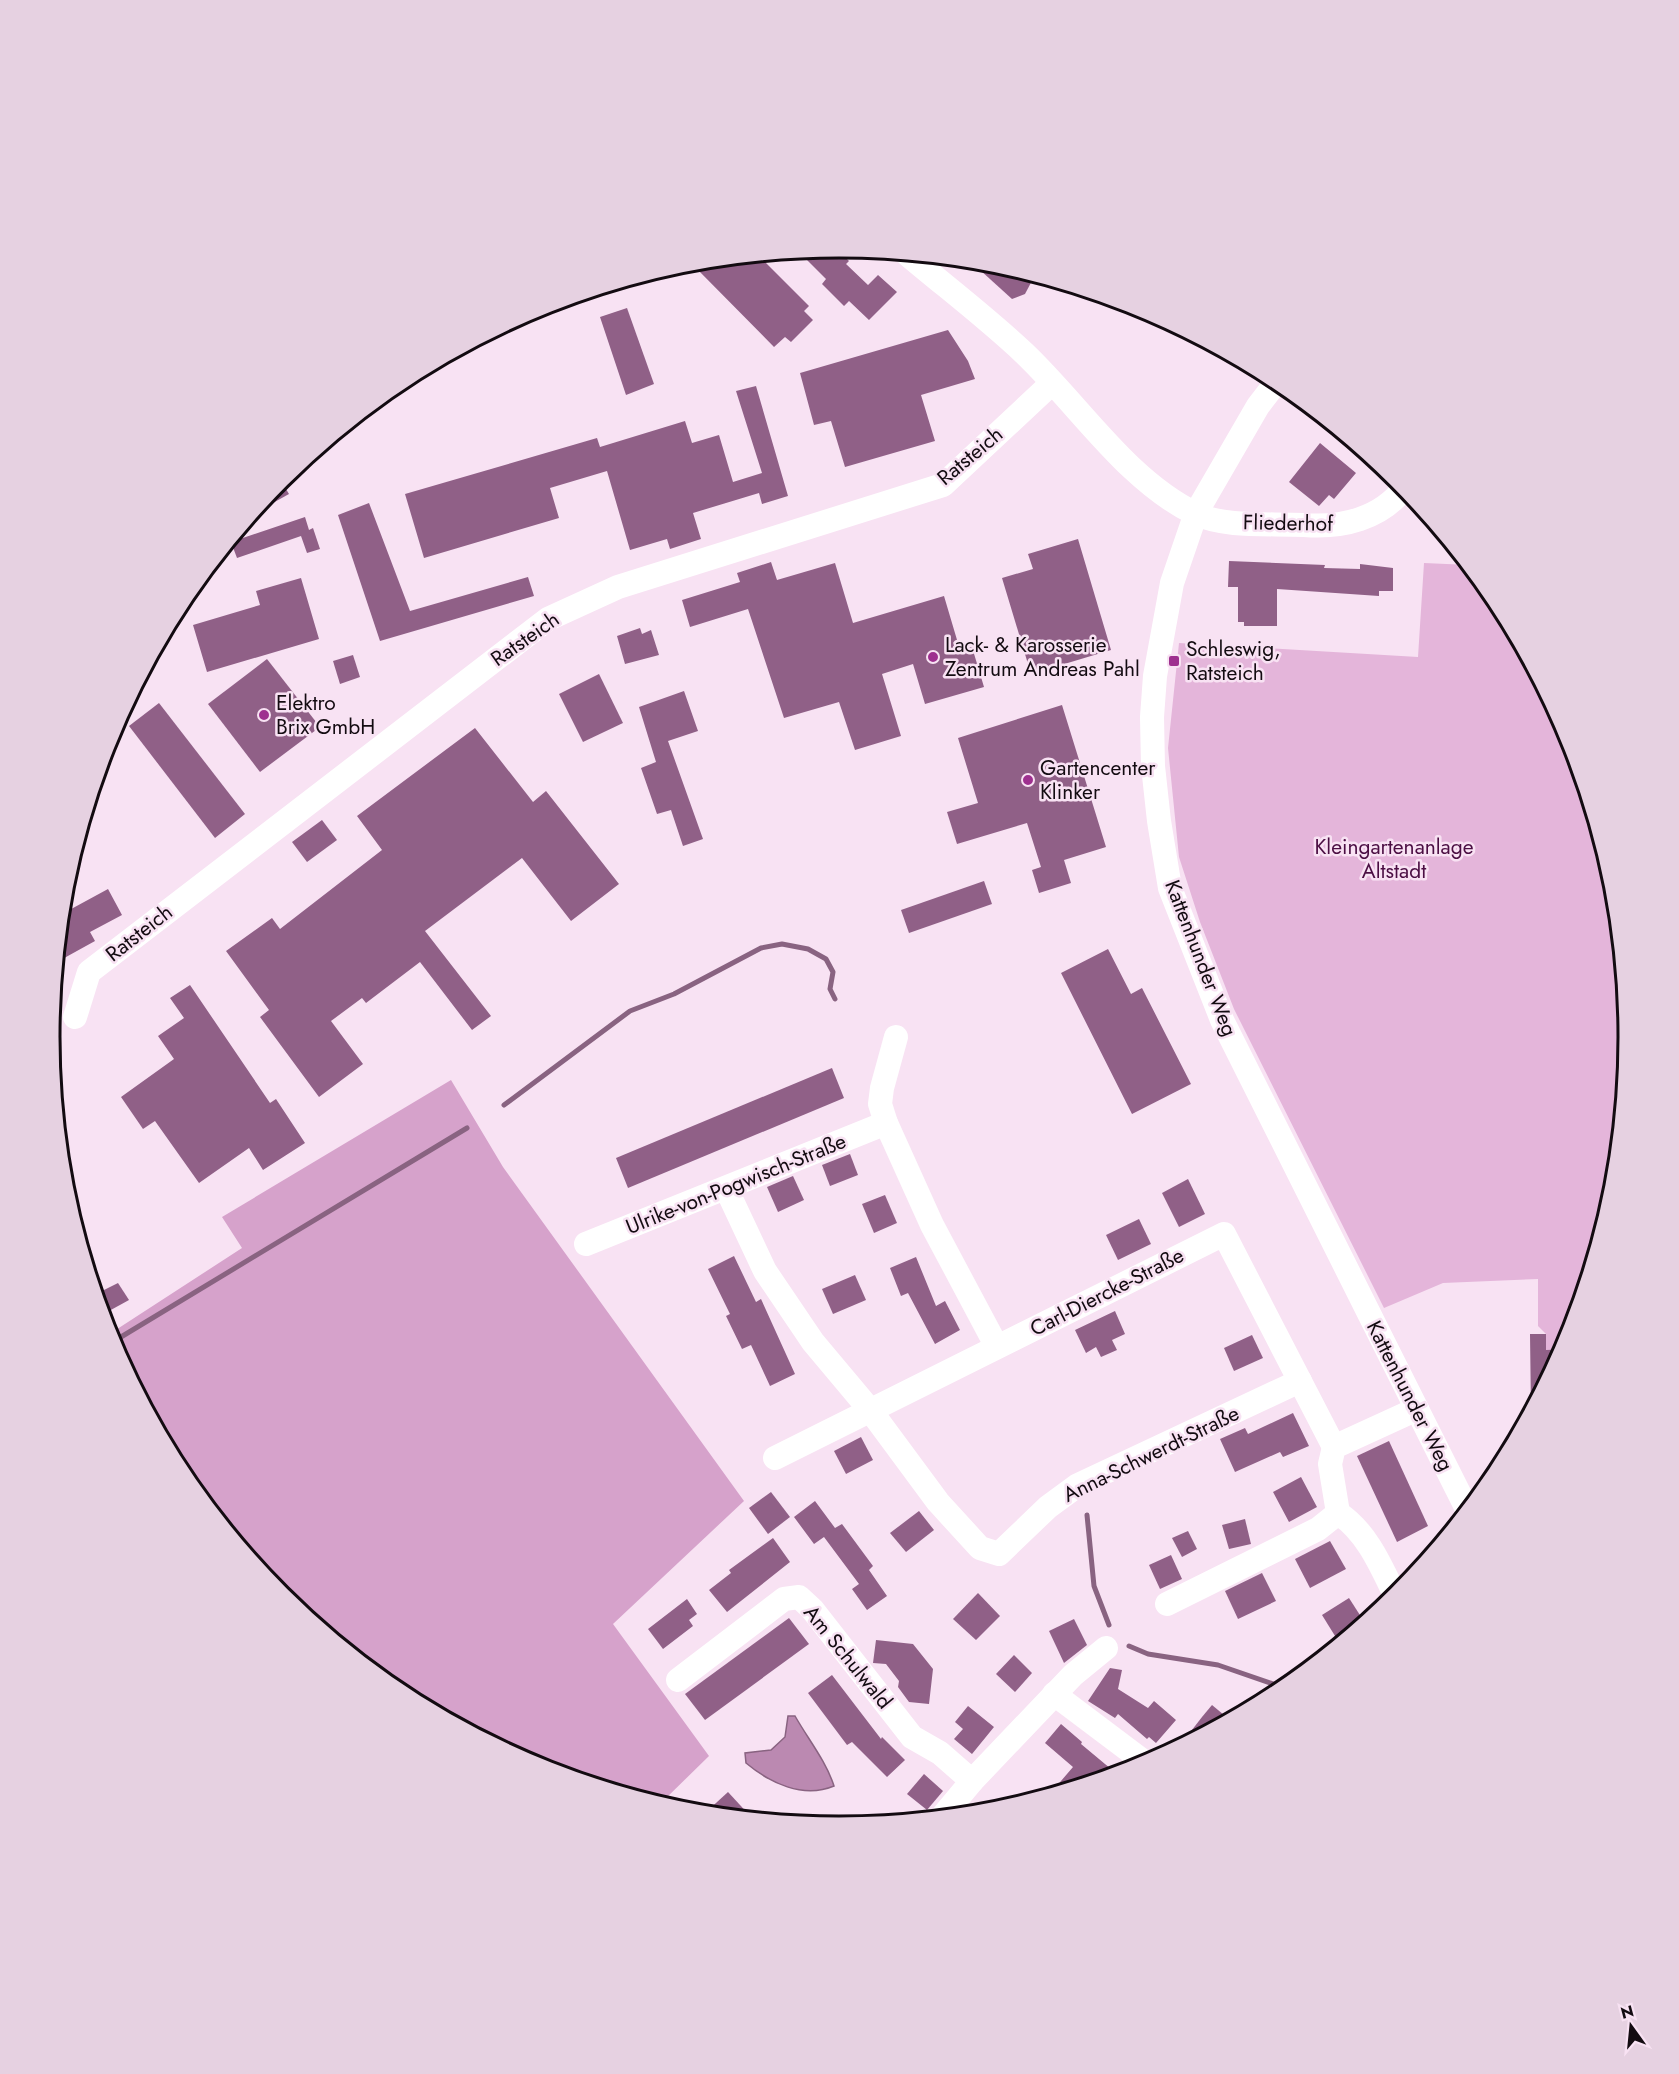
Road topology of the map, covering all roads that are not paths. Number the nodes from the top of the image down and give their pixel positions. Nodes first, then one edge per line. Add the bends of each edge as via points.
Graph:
1 (916, 262) edge
2 (1051, 384) junction
3 (1272, 388) edge
4 (1398, 494) edge
5 (1196, 513) junction
6 (75, 1017) dead end
7 (896, 1037) dead end
8 (886, 1123) junction
9 (726, 1188) junction
10 (586, 1244) dead end
11 (997, 1347) junction
12 (1300, 1381) junction
13 (1417, 1408) junction
14 (870, 1410) junction
15 (1334, 1447) junction
16 (775, 1458) dead end
17 (1464, 1503) edge
18 (1338, 1513) junction
19 (1391, 1588) edge
20 (1167, 1604) dead end
21 (1106, 1648) dead end
22 (678, 1680) dead end
23 (1054, 1694) junction
24 (1138, 1757) edge
25 (972, 1781) junction
26 (949, 1809) edge

1 - 2 street via 1026,355
2 - 5 street via 1145,480
2 - 6 street, Ratsteich via 942,485 618,587 548,619 89,972
3 - 5 street, Kattenhunder Weg
4 - 5 street, Fliederhof via 1382,509 1354,522 1326,527 1219,520
5 - 13 street, Kattenhunder Weg via 1172,583 1155,676 1152,717 1153,766 1170,888 1222,1020
7 - 8 street via 880,1104
8 - 9 street, Ulrike-von-Pogwisch-Straße
8 - 11 street via 932,1225
9 - 10 street, Ulrike-von-Pogwisch-Straße
9 - 14 street via 765,1271 813,1342
11 - 12 street, Carl-Diercke-Straße via 1224,1234
11 - 14 street, Carl-Diercke-Straße
12 - 14 street, Anna-Schwerdt-Straße via 1078,1485 1048,1507 999,1554 980,1548 938,1502
12 - 15 street, Carl-Diercke-Straße
13 - 15 street
13 - 17 street, Kattenhunder Weg
14 - 16 street, Carl-Diercke-Straße
15 - 18 street via 1330,1464
18 - 19 street via 1354,1524
18 - 20 street via 1318,1529
21 - 23 street
22 - 25 street, Am Schulwald via 784,1599 799,1598 812,1609 912,1737 940,1753
23 - 24 street
23 - 25 street
25 - 26 street

